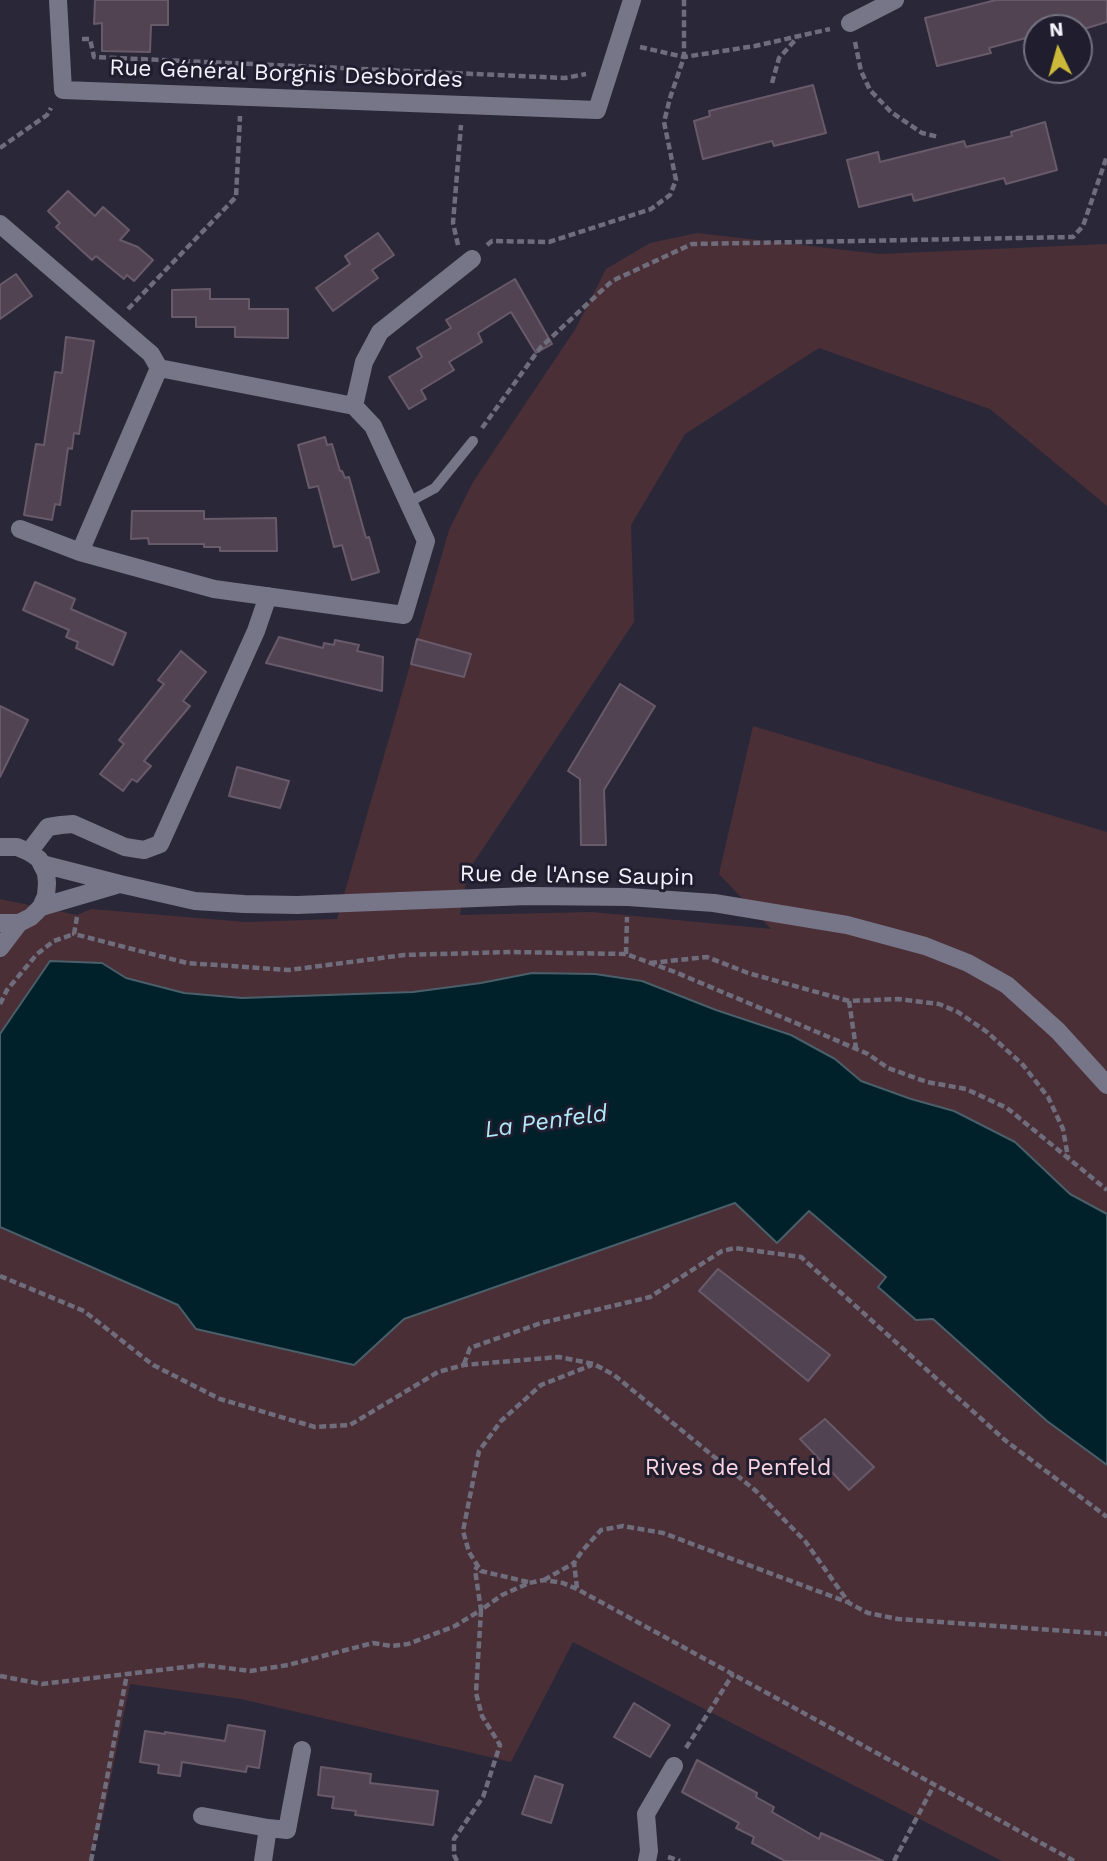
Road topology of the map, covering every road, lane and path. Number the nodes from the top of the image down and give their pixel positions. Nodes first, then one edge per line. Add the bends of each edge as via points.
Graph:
1 (58, 0) edge
2 (632, 0) edge
3 (684, 0) edge
4 (895, 0) edge
5 (850, 23) junction
6 (798, 37) junction
7 (59, 40) junction
8 (629, 45) dead end
9 (684, 57) junction
10 (590, 63) dead end
11 (772, 83) dead end
12 (241, 97) junction
13 (450, 105) junction
14 (52, 107) dead end
15 (939, 137) dead end
16 (0, 148) edge
17 (1107, 156) edge
18 (453, 223) dead end
19 (0, 224) edge
20 (472, 259) joint
21 (116, 322) junction
22 (159, 368) junction
23 (354, 406) junction
24 (473, 441) joint
25 (407, 503) junction
26 (20, 529) dead end
27 (80, 552) junction
28 (268, 596) junction
29 (2, 845) edge
30 (36, 858) junction
31 (120, 884) junction
32 (86, 893) junction
33 (628, 897) junction
34 (41, 907) junction
35 (0, 923) edge
36 (19, 923) junction
37 (74, 934) junction
38 (0, 948) edge
39 (626, 954) junction
40 (649, 963) junction
41 (849, 1001) junction
42 (0, 1003) edge
43 (856, 1049) junction
44 (1107, 1085) edge
45 (1068, 1159) junction
46 (1107, 1190) edge
47 (0, 1276) edge
48 (594, 1364) junction
49 (464, 1365) junction
50 (1107, 1517) edge
51 (574, 1563) junction
52 (478, 1565) junction
53 (544, 1580) junction
54 (528, 1583) junction
55 (577, 1589) junction
56 (849, 1603) junction
57 (481, 1610) junction
58 (1107, 1634) edge
59 (127, 1674) junction
60 (733, 1674) junction
61 (0, 1676) edge
62 (302, 1751) dead end
63 (674, 1766) joint
64 (934, 1784) junction
65 (202, 1816) dead end
66 (268, 1828) junction
67 (91, 1861) edge
68 (263, 1861) edge
69 (457, 1861) edge
70 (647, 1861) edge
71 (894, 1861) edge
72 (1073, 1861) edge

1 - 7 street, Rue Général Borgnis Desbordes
2 - 13 street, Rue Général Borgnis Desbordes via 597,110
3 - 9 path
4 - 5 street
5 - 6 path
5 - 15 path via 870,90 891,112 922,133
6 - 9 path
6 - 11 path via 779,58
7 - 10 path via 90,39 94,57 565,78 586,74
7 - 12 street, Rue Général Borgnis Desbordes via 63,90
8 - 9 path
9 - 20 path via 664,122 676,180 670,195 651,209 549,242 492,241
12 - 13 street, Rue Général Borgnis Desbordes
12 - 21 path via 236,197
13 - 18 path via 449,121 461,121
14 - 16 path
17 - 24 path via 1083,226 1073,237 692,244 612,281 540,348
19 - 21 street
20 - 23 street via 380,332 364,362
21 - 22 street via 151,354
22 - 23 street
22 - 27 street
23 - 25 street via 373,426
24 - 25 lane via 435,488
25 - 28 street via 426,541 404,615
26 - 27 street
27 - 28 street via 214,589
28 - 30 street via 160,844 144,850 125,847 73,824 61,825 48,827
29 - 30 street, Rue de l'Anse Saupin
30 - 31 street, Rue de l'Anse Saupin
30 - 34 street via 46,873
31 - 32 street, Rue de l'Anse Saupin
31 - 33 street, Rue de l'Anse Saupin via 195,901 244,904
32 - 34 street, Rue de l'Anse Saupin
32 - 37 path via 88,907 77,915
33 - 39 path
33 - 44 street, Rue de l'Anse Saupin via 714,903 847,925 968,962 1007,985 1058,1031
34 - 36 street, Rue de l'Anse Saupin
35 - 36 street
36 - 38 street, Rue de l'Anse Saupin
37 - 39 path via 187,963 289,970 404,955
37 - 42 path via 37,954
39 - 40 path
40 - 41 path via 707,957
40 - 43 path
41 - 43 path
41 - 45 path via 898,999 939,1004 987,1031 1048,1097 1063,1129
43 - 45 path via 888,1068 965,1089 1007,1108
45 - 46 path
47 - 49 path via 84,1311 153,1365 220,1399 316,1427 350,1425 438,1372
48 - 49 path via 559,1357
48 - 52 path via 541,1385 501,1422 479,1451 463,1531
48 - 56 path via 614,1375 756,1491 805,1541
49 - 50 path via 470,1348 541,1323 650,1297 722,1251 735,1248 801,1257 1006,1441
51 - 53 path
51 - 55 path
51 - 56 path via 601,1530 623,1526 663,1533
52 - 54 path via 481,1571
52 - 57 path
53 - 54 path
53 - 55 path
54 - 57 path
55 - 60 path
56 - 58 path via 868,1613 898,1619
57 - 59 path via 455,1626 408,1644 373,1643 250,1671 203,1665
57 - 69 path via 476,1693 482,1716 500,1745 483,1797 453,1841
59 - 61 path via 42,1684
59 - 67 path
60 - 63 path
60 - 64 path
62 - 66 street via 287,1830
63 - 70 street via 646,1814
64 - 71 path
64 - 72 path
65 - 66 street
66 - 68 street

